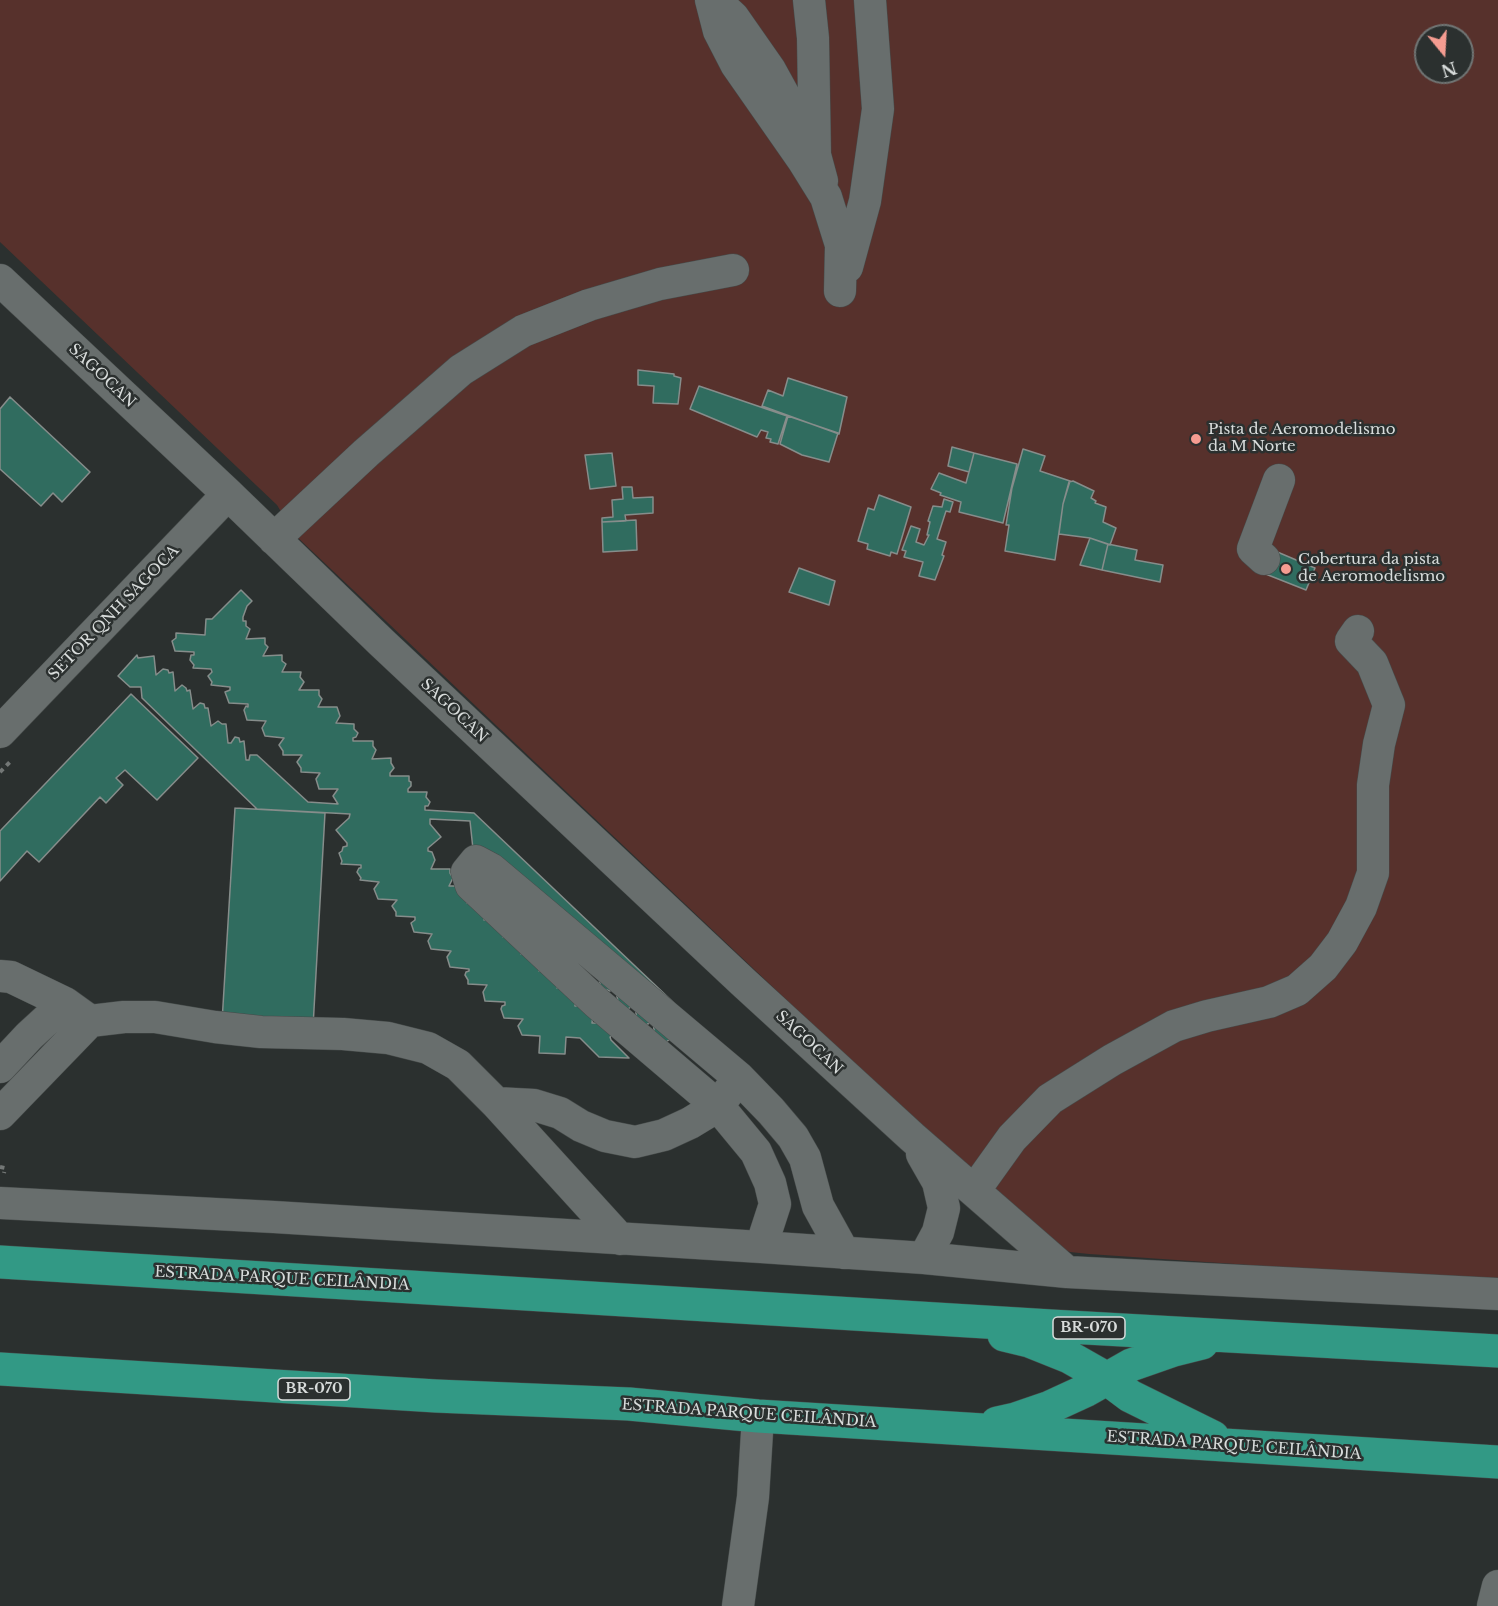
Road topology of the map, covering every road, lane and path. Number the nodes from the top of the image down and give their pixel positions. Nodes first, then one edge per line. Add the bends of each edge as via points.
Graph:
1 (713, 0) edge
2 (809, 0) edge
3 (870, 0) edge
4 (815, 155) junction
5 (826, 197) junction
6 (733, 270) dead end
7 (0, 280) edge
8 (1279, 480) dead end
9 (228, 494) junction
10 (274, 539) junction
11 (1264, 559) dead end
12 (1358, 631) dead end
13 (8, 743) edge
14 (0, 772) edge
15 (0, 976) edge
16 (78, 1012) junction
17 (0, 1067) edge
18 (738, 1077) junction
19 (496, 1102) junction
20 (718, 1106) junction
21 (0, 1114) edge
22 (912, 1137) junction
23 (974, 1191) junction
24 (0, 1203) edge
25 (620, 1239) junction
26 (761, 1247) junction
27 (844, 1253) junction
28 (924, 1258) junction
29 (0, 1263) edge
30 (1067, 1272) junction
31 (1498, 1294) edge
32 (946, 1320) junction
33 (1232, 1336) junction
34 (1498, 1351) edge
35 (0, 1369) edge
36 (1106, 1378) junction
37 (758, 1416) junction
38 (969, 1429) junction
39 (1231, 1445) junction
40 (1498, 1462) edge
41 (1498, 1586) edge
42 (738, 1606) edge
43 (1493, 1606) edge

1 - 4 street via 733,17 770,70
1 - 5 street via 719,32 736,64
2 - 4 street
3 - 5 street via 878,109 865,201 840,291 841,245
4 - 5 street
6 - 10 street via 660,284 589,305 523,331 461,370
7 - 9 street, SAGOCAN
8 - 11 street via 1253,549
9 - 10 street, SAGOCAN
9 - 13 street, SETOR QNH SAGOCA
10 - 22 street, SAGOCAN
12 - 23 street via 1351,641 1372,663 1389,705 1373,785 1373,873 1342,942 1323,967 1297,990 1269,1002 1174,1026 1050,1099 1012,1138
13 - 14 path
15 - 16 street via 11,977
16 - 17 street via 29,1036
16 - 19 street via 155,1017 261,1032 388,1038 428,1048 458,1065
16 - 21 street
18 - 20 street
18 - 20 street via 491,869 476,861 467,872 471,885 597,1003
18 - 27 street via 793,1137 805,1158 818,1206
19 - 20 street via 534,1105 560,1113 605,1136 636,1143 664,1135
19 - 25 street
20 - 26 street via 756,1152 770,1182 775,1204
22 - 23 street, SAGOCAN
22 - 28 street, SAGOCAN via 938,1182 944,1208 938,1232
23 - 30 street, SAGOCAN
24 - 25 street
25 - 26 street
26 - 27 street
27 - 28 street
28 - 30 street
29 - 32 highway, ESTRADA PARQUE CEILÂNDIA / BR-070
30 - 31 street
32 - 33 highway, ESTRADA PARQUE CEILÂNDIA / BR-070
32 - 36 highway via 1029,1341
33 - 34 highway, ESTRADA PARQUE CEILÂNDIA / BR-070
33 - 36 highway via 1174,1350
35 - 37 highway, ESTRADA PARQUE CEILÂNDIA / BR-070 via 629,1404
36 - 38 highway via 1050,1407
36 - 39 highway via 1130,1396
37 - 38 highway, ESTRADA PARQUE CEILÂNDIA / BR-070
37 - 42 street via 753,1497
38 - 39 highway, ESTRADA PARQUE CEILÂNDIA / BR-070
39 - 40 highway, ESTRADA PARQUE CEILÂNDIA / BR-070
41 - 43 street

